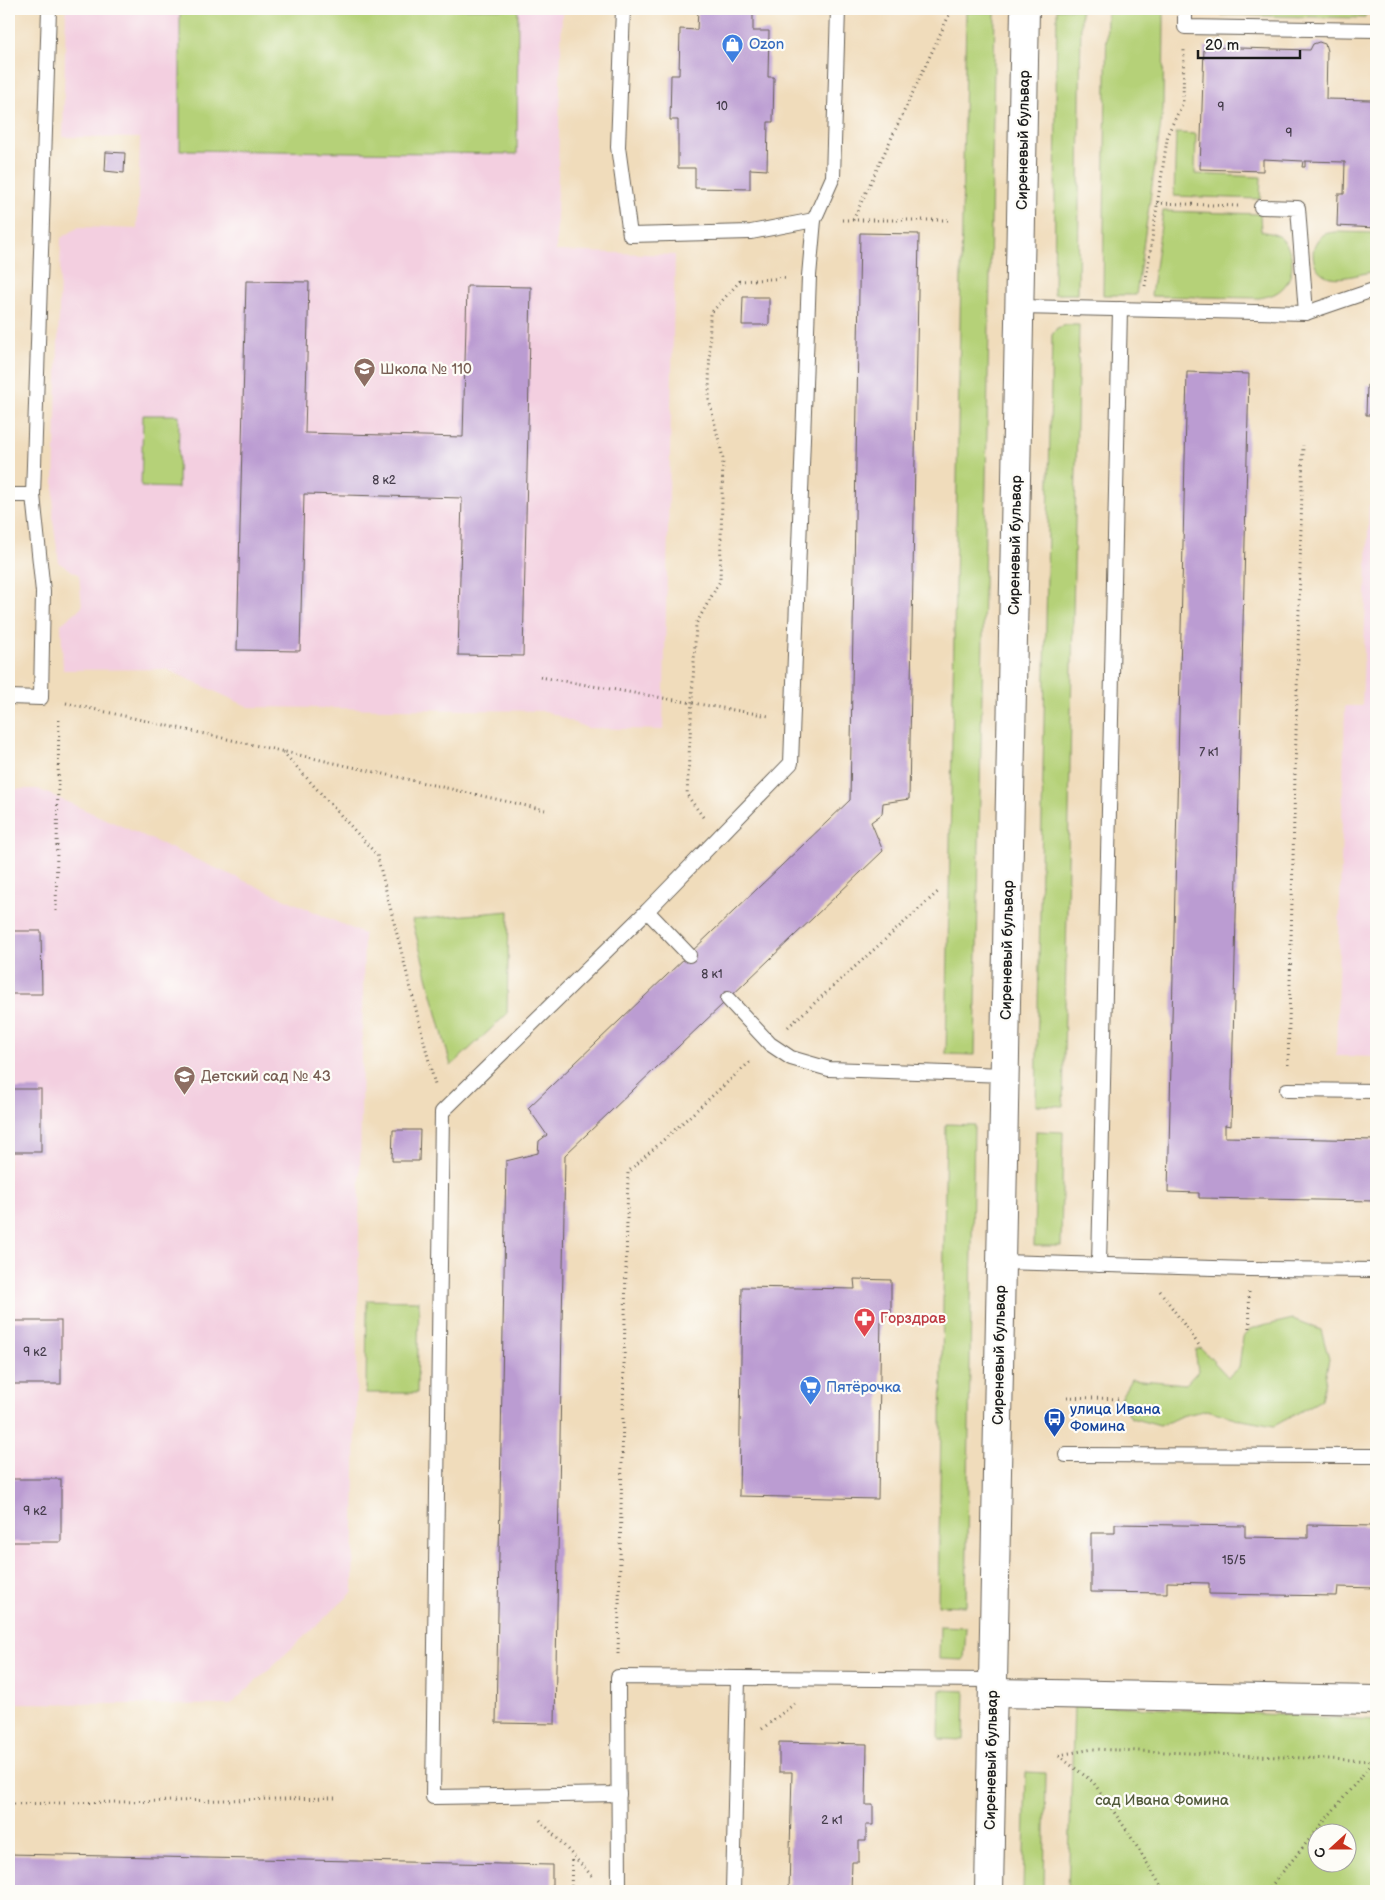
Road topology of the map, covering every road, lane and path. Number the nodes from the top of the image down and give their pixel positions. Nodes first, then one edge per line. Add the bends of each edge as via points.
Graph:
1 (49, 9) edge
2 (623, 9) edge
3 (838, 9) edge
4 (952, 9) edge
5 (1025, 9) edge
6 (1185, 9) edge
7 (1185, 27) junction
8 (1376, 30) edge
9 (1157, 203) junction
10 (1261, 207) joint
11 (814, 220) junction
12 (853, 220) junction
13 (951, 220) dead end
14 (809, 276) junction
15 (1376, 289) edge
16 (1020, 307) junction
17 (1120, 309) junction
18 (1141, 309) junction
19 (1306, 313) junction
20 (1303, 445) dead end
21 (9, 495) edge
22 (33, 495) junction
23 (540, 677) dead end
24 (9, 697) edge
25 (41, 698) junction
26 (59, 702) junction
27 (692, 703) junction
28 (793, 721) junction
29 (283, 752) junction
30 (545, 810) dead end
31 (718, 838) junction
32 (939, 891) dead end
33 (56, 911) dead end
34 (647, 911) junction
35 (689, 954) dead end
36 (728, 999) dead end
37 (770, 1044) junction
38 (1004, 1075) junction
39 (1287, 1090) joint
40 (1376, 1091) edge
41 (442, 1112) junction
42 (1001, 1262) junction
43 (1099, 1265) junction
44 (1142, 1266) junction
45 (1249, 1269) junction
46 (1376, 1270) edge
47 (1250, 1329) dead end
48 (1201, 1348) dead end
49 (1067, 1397) dead end
50 (1120, 1399) dead end
51 (1066, 1455) dead end
52 (1376, 1456) edge
53 (618, 1677) junction
54 (738, 1678) junction
55 (826, 1678) junction
56 (993, 1686) junction
57 (1376, 1700) edge
58 (736, 1749) junction
59 (1375, 1761) edge
60 (620, 1794) junction
61 (517, 1796) junction
62 (335, 1798) dead end
63 (9, 1804) edge
64 (572, 1855) junction
65 (600, 1884) dead end
66 (571, 1891) edge
67 (619, 1891) edge
68 (733, 1891) edge
69 (989, 1891) edge
70 (1164, 1891) edge
71 (1267, 1891) edge

1 - 22 lane
2 - 11 lane via 618,147 630,235 751,232
3 - 11 lane via 833,177
4 - 12 path
5 - 16 street, Сиреневый бульвар
6 - 7 lane
7 - 8 lane
7 - 9 path via 1183,103 1168,134
9 - 10 path
9 - 18 path
10 - 19 lane via 1298,208
11 - 12 path
11 - 14 lane
12 - 13 path
14 - 27 path via 740,281 710,314 709,400 723,458 720,581 696,624
14 - 28 lane
15 - 19 lane
16 - 17 lane
16 - 38 street, Сиреневый бульвар
17 - 18 lane
17 - 43 lane
18 - 19 lane
20 - 39 path
21 - 22 lane
22 - 25 lane via 43,592
23 - 27 path
24 - 25 lane
25 - 26 path
26 - 29 path
26 - 33 path
27 - 28 path
27 - 31 path via 687,795
28 - 31 lane via 791,763
29 - 30 path
29 - 41 path via 376,855
31 - 34 lane
32 - 37 path
34 - 35 lane
34 - 41 lane
36 - 37 lane
37 - 38 lane via 792,1058 829,1069
37 - 53 path via 628,1172
38 - 42 street, Сиреневый бульвар
39 - 40 lane
41 - 61 lane via 433,1797
42 - 43 lane
42 - 56 street, Сиреневый бульвар
43 - 44 lane
44 - 45 lane
44 - 48 path
45 - 46 lane
45 - 47 path
49 - 50 path
51 - 52 lane
53 - 54 lane
53 - 60 lane
54 - 55 lane
54 - 58 lane
55 - 56 lane
55 - 58 path
56 - 57 street
56 - 69 street, Сиреневый бульвар
58 - 68 lane
59 - 70 path via 1093,1749 1058,1755 1093,1782
59 - 71 path
60 - 61 lane
60 - 67 lane
61 - 64 path
62 - 63 path
64 - 65 path
64 - 66 path

